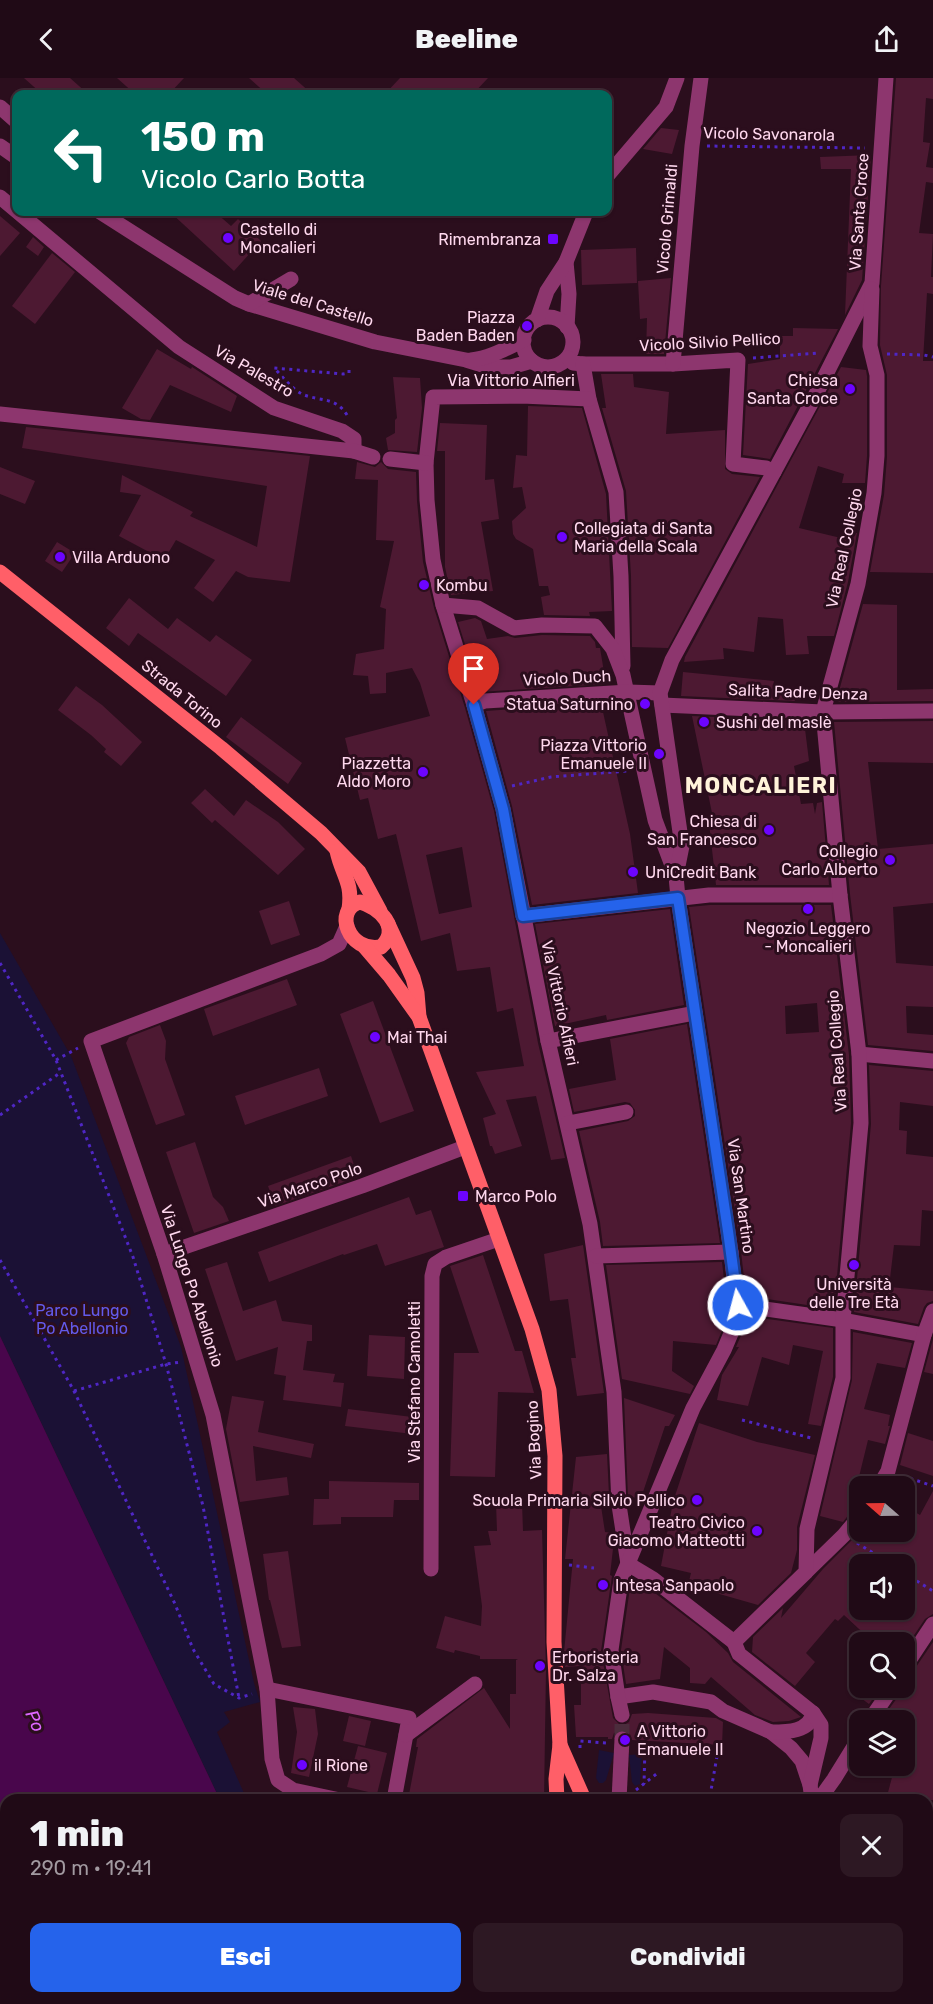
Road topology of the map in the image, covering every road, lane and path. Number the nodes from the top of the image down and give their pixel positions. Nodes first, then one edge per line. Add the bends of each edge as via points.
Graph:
1 (677, 78) edge
2 (701, 78) edge
3 (886, 78) edge
4 (0, 107) edge
5 (12, 118) edge
6 (692, 146) junction
7 (882, 148) junction
8 (612, 170) edge
9 (0, 197) edge
10 (12, 207) edge
11 (23, 216) edge
12 (106, 216) edge
13 (584, 216) edge
14 (566, 262) junction
15 (291, 279) dead end
16 (872, 283) junction
17 (249, 304) junction
18 (537, 320) junction
19 (567, 327) junction
20 (524, 339) junction
21 (838, 351) junction
22 (933, 357) edge
23 (568, 358) junction
24 (466, 360) junction
25 (738, 360) junction
26 (532, 361) junction
27 (874, 361) junction
28 (583, 364) junction
29 (674, 364) junction
30 (349, 366) dead end
31 (589, 399) junction
32 (0, 414) edge
33 (342, 431) junction
34 (354, 451) junction
35 (373, 457) dead end
36 (390, 459) dead end
37 (426, 463) junction
38 (774, 472) junction
39 (0, 572) edge
40 (443, 605) junction
41 (623, 675) junction
42 (628, 692) junction
43 (661, 699) junction
44 (474, 705) junction
45 (933, 711) edge
46 (823, 712) junction
47 (619, 773) dead end
48 (510, 786) dead end
49 (337, 850) junction
50 (676, 876) junction
51 (840, 895) junction
52 (678, 898) junction
53 (349, 909) junction
54 (383, 915) junction
55 (523, 916) junction
56 (347, 926) junction
57 (364, 946) junction
58 (321, 954) junction
59 (0, 963) edge
60 (695, 1013) junction
61 (419, 1017) junction
62 (91, 1041) junction
63 (548, 1041) junction
64 (859, 1054) junction
65 (56, 1060) junction
66 (933, 1061) edge
67 (60, 1073) junction
68 (626, 1112) dead end
69 (0, 1115) edge
70 (568, 1123) junction
71 (465, 1147) junction
72 (499, 1239) junction
73 (731, 1252) junction
74 (164, 1254) junction
75 (596, 1256) junction
76 (0, 1260) edge
77 (738, 1305) junction
78 (933, 1311) edge
79 (843, 1320) junction
80 (924, 1335) junction
81 (197, 1360) junction
82 (166, 1364) junction
83 (74, 1391) junction
84 (742, 1420) dead end
85 (827, 1442) junction
86 (888, 1471) junction
87 (885, 1476) edge
88 (933, 1485) edge
89 (849, 1529) edge
90 (844, 1535) junction
91 (875, 1554) edge
92 (555, 1563) junction
93 (628, 1564) junction
94 (594, 1568) dead end
95 (431, 1569) dead end
96 (806, 1572) junction
97 (915, 1580) edge
98 (933, 1591) edge
99 (933, 1624) edge
100 (734, 1642) junction
101 (915, 1651) edge
102 (475, 1684) dead end
103 (267, 1689) junction
104 (618, 1697) junction
105 (239, 1698) junction
106 (813, 1713) junction
107 (622, 1715) tunnel mouth
108 (771, 1732) junction
109 (406, 1735) junction
110 (622, 1739) tunnel mouth
111 (604, 1743) dead end
112 (560, 1745) junction
113 (719, 1745) dead end
114 (645, 1746) dead end
115 (580, 1755) dead end
116 (849, 1755) edge
117 (659, 1772) dead end
118 (644, 1784) junction
119 (811, 1792) edge
120 (312, 1794) edge
121 (395, 1794) edge
122 (557, 1794) edge
123 (583, 1794) edge
124 (624, 1794) edge
125 (629, 1794) edge
126 (710, 1794) edge
127 (823, 1794) edge

1 - 8 street via 666,107
2 - 6 street, Vicolo Grimaldi
3 - 7 street, Via Santa Croce
4 - 5 street
6 - 7 path, Vicolo Savonarola
6 - 29 street, Vicolo Grimaldi
7 - 16 street, Via Santa Croce
9 - 10 street, Via Palestro
11 - 33 street, Via Palestro via 178,347 274,408
12 - 17 street, Viale del Castello
13 - 14 street
14 - 18 street via 547,291
14 - 19 street
15 - 17 street
16 - 21 street, Via Santa Croce
16 - 27 street, Via Real Collegio via 870,346
17 - 24 street, Viale del Castello via 375,342
18 - 19 street via 553,318
18 - 20 street
19 - 23 street via 573,342
20 - 24 street, Viale del Castello via 481,359
20 - 26 street via 524,348
21 - 25 path, Vicolo Silvio Pellico
21 - 38 street, Via Santa Croce
22 - 27 path via 879,354
23 - 26 street via 555,367 539,366
23 - 28 street
24 - 26 street, Viale del Castello via 511,368
25 - 29 street, Vicolo Silvio Pellico
25 - 38 street via 733,464
27 - 46 street, Via Real Collegio via 874,493 858,584
28 - 29 street, Vicolo Silvio Pellico
28 - 31 street
30 - 33 path via 349,373 343,374 274,368 301,394 341,406 351,422
31 - 37 street, Via Vittorio Alfieri via 433,397
31 - 41 street via 616,492
32 - 34 street
33 - 34 street via 354,439
34 - 35 street
36 - 37 street
37 - 40 street, Via Vittorio Alfieri via 433,560
38 - 43 street, Via Santa Croce via 672,660
39 - 49 main road, Strada Torino via 221,748
40 - 41 street via 478,608 514,628 596,626 613,650
40 - 44 street, Via Vittorio Alfieri
41 - 42 street
42 - 43 street
42 - 44 street, Vicolo Duch via 485,701
42 - 50 street via 655,820
43 - 46 street, Salita Padre Denza
43 - 50 street via 682,846
44 - 55 street, Via Vittorio Alfieri via 503,809
45 - 46 street, Salita Padre Denza
46 - 51 street, Via Real Collegio
47 - 48 path via 551,777
49 - 53 main road, Strada Torino via 349,885
49 - 54 main road, Strada Torino via 359,872
50 - 52 street, Via San Martino
51 - 52 street
51 - 64 street, Via Real Collegio
52 - 55 street
52 - 60 street, Via San Martino
53 - 54 main road via 360,902 374,906
53 - 56 main road, Strada Torino
54 - 57 main road via 386,942 381,947
54 - 61 main road, Strada Torino via 413,978
55 - 63 street, Via Vittorio Alfieri
56 - 57 main road, Strada Torino via 352,938
56 - 58 street via 339,944
57 - 58 street via 338,954
57 - 61 main road, Strada Torino
58 - 62 street
59 - 65 path
60 - 63 street
60 - 73 street, Via San Martino
61 - 71 main road, Strada Torino
62 - 65 path
62 - 74 street, Via Lungo Po Abellonio
63 - 70 street, Via Vittorio Alfieri
64 - 66 street
64 - 79 street, Via Real Collegio via 861,1123
65 - 67 path
67 - 69 path
67 - 82 path via 133,1257
68 - 70 street
70 - 75 street, Via Vittorio Alfieri
71 - 72 main road, Via Bogino
71 - 74 street, Via Marco Polo
72 - 92 main road, Via Bogino via 532,1329 549,1390 555,1456
72 - 95 street, Via Stefano Camoletti via 446,1257 435,1264 432,1276
73 - 75 street
73 - 77 street, Via San Martino
74 - 81 street, Via Lungo Po Abellonio
75 - 93 street, Via Vittorio Alfieri via 614,1392 619,1505
76 - 83 path
77 - 79 street
77 - 93 street, Via San Martino via 724,1350 693,1408
78 - 80 street
79 - 80 street
79 - 85 street, Via Real Collegio via 843,1378
80 - 86 street
81 - 82 path
81 - 103 street, Via Lungo Po Abellonio via 213,1415
82 - 83 path
82 - 105 path via 203,1506
83 - 105 path via 193,1649 214,1684
84 - 85 path
85 - 96 street, Via Real Collegio via 807,1529
86 - 87 street
86 - 88 path
89 - 90 street
90 - 91 path
90 - 96 street
92 - 94 path
92 - 112 main road, Via Bogino via 554,1642
93 - 100 street
93 - 104 street, Via San Martino via 621,1580 611,1650
96 - 100 street
97 - 98 path
99 - 101 street
100 - 106 street via 739,1654
102 - 109 street
103 - 105 path
103 - 109 street via 409,1718
103 - 120 street, Via Lungo Po Abellonio via 272,1759 278,1780 293,1790
104 - 107 street, Via San Martino
104 - 108 street via 653,1692 711,1702
106 - 108 street via 807,1725
106 - 119 street via 821,1725 821,1738
108 - 119 street via 802,1761
109 - 121 street
110 - 124 street
111 - 115 path via 580,1741
112 - 122 main road, Via Bogino
112 - 123 main road, Via Bogino
113 - 126 path
114 - 118 path
116 - 127 street
117 - 118 path
118 - 125 path

